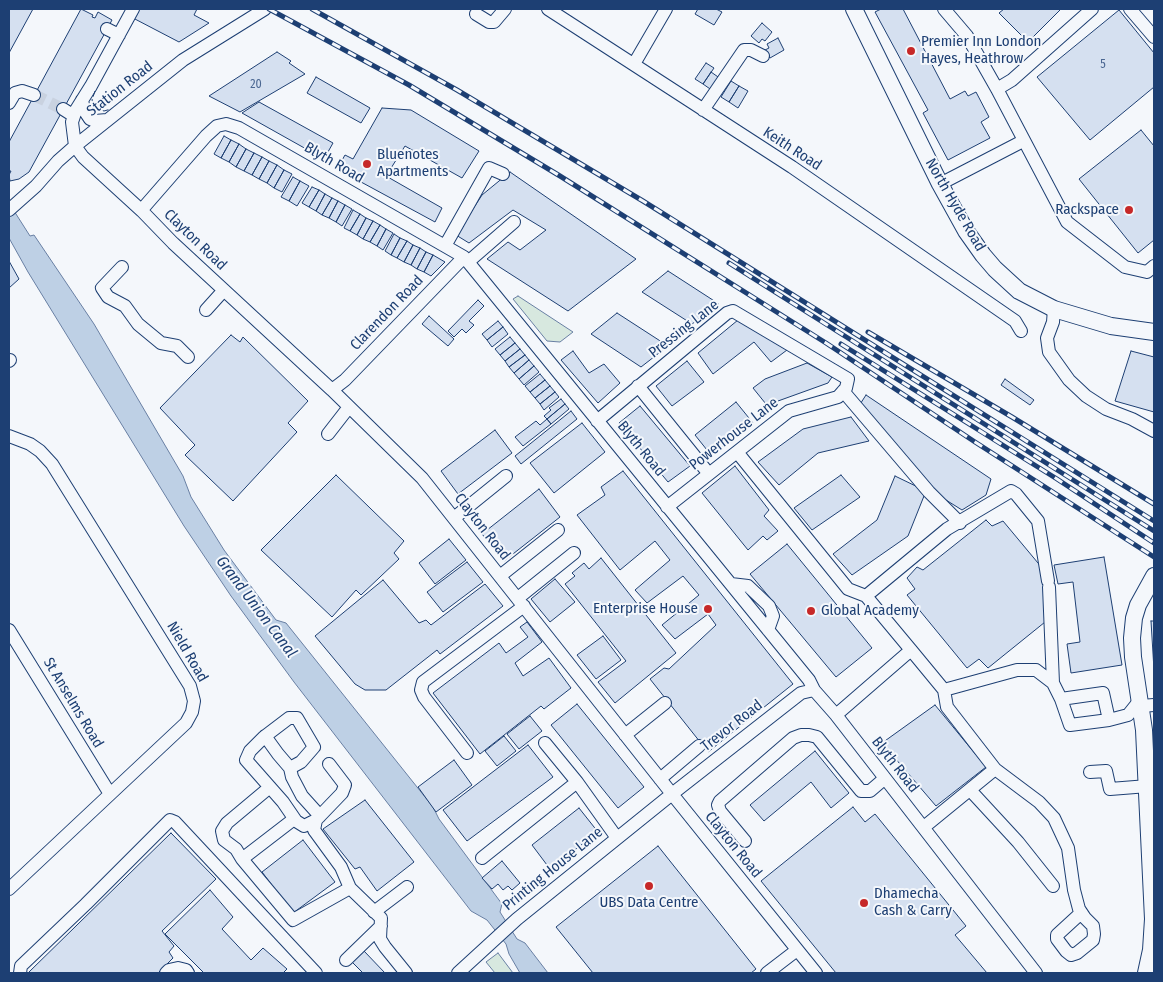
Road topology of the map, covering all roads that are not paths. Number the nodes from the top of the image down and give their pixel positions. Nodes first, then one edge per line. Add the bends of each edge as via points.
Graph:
1 (133, 9) edge
2 (265, 9) edge
3 (505, 9) edge
4 (548, 9) edge
5 (666, 9) edge
6 (854, 9) edge
7 (944, 9) edge
8 (1092, 9) edge
9 (1130, 9) edge
10 (476, 14) dead end
11 (107, 29) dead end
12 (120, 34) junction
13 (1154, 37) edge
14 (763, 56) dead end
15 (634, 64) junction
16 (997, 89) junction
17 (34, 96) tunnel mouth
18 (82, 100) junction
19 (9, 103) edge
20 (703, 110) junction
21 (107, 120) junction
22 (1023, 141) junction
23 (75, 146) junction
24 (503, 174) dead end
25 (940, 184) junction
26 (12, 207) edge
27 (142, 211) junction
28 (514, 222) dead end
29 (445, 246) junction
30 (466, 259) junction
31 (1154, 266) edge
32 (122, 267) dead end
33 (224, 290) junction
34 (1054, 309) junction
35 (206, 310) dead end
36 (1019, 322) dead end
37 (1154, 332) edge
38 (188, 357) dead end
39 (638, 386) junction
40 (332, 390) junction
41 (843, 391) junction
42 (349, 407) junction
43 (597, 421) junction
44 (1154, 431) edge
45 (328, 434) dead end
46 (9, 436) edge
47 (737, 452) junction
48 (709, 474) junction
49 (506, 476) dead end
50 (667, 507) junction
51 (454, 518) junction
52 (960, 523) junction
53 (558, 530) dead end
54 (574, 553) dead end
55 (500, 576) junction
56 (1154, 576) edge
57 (866, 596) junction
58 (521, 602) junction
59 (9, 630) edge
60 (911, 650) junction
61 (1053, 683) junction
62 (814, 690) junction
63 (944, 690) junction
64 (1061, 699) junction
65 (664, 703) dead end
66 (1141, 707) edge
67 (836, 715) junction
68 (1108, 720) junction
69 (625, 735) junction
70 (265, 736) junction
71 (544, 743) dead end
72 (699, 746) dead end
73 (467, 753) dead end
74 (330, 764) dead end
75 (290, 768) junction
76 (995, 769) junction
77 (1090, 772) dead end
78 (884, 778) junction
79 (660, 779) junction
80 (577, 782) junction
81 (1148, 786) junction
82 (270, 787) junction
83 (970, 790) junction
84 (110, 794) junction
85 (672, 794) junction
86 (318, 818) junction
87 (294, 819) junction
88 (924, 827) junction
89 (617, 838) junction
90 (744, 841) dead end
91 (482, 858) dead end
92 (242, 859) junction
93 (1053, 886) dead end
94 (407, 887) dead end
95 (350, 888) junction
96 (9, 890) edge
97 (374, 912) junction
98 (1081, 913) dead end
99 (381, 926) junction
100 (797, 950) junction
101 (346, 960) dead end
102 (312, 972) edge
103 (1034, 972) edge
104 (20, 973) edge
105 (166, 973) edge
106 (188, 973) edge
107 (406, 973) edge
108 (458, 973) edge
109 (767, 973) edge
110 (816, 973) edge
111 (1146, 973) edge

1 - 12 street
2 - 21 street, Station Road via 191,55
3 - 10 street via 494,22
4 - 15 street, Keith Road
5 - 15 street
6 - 25 main road, North Hyde Road
7 - 16 street via 967,36
8 - 16 street via 1018,75
9 - 13 street
11 - 12 street
12 - 18 street
14 - 20 street via 744,50
15 - 20 street, Keith Road
16 - 22 street
17 - 19 street via 22,91 15,93
18 - 21 street via 90,119
18 - 23 street via 68,113
20 - 36 street, Keith Road
21 - 23 street, Station Road
22 - 25 street
22 - 31 street via 1067,222 1125,268 1147,272
23 - 26 street, Station Road
23 - 27 street, Clayton Road via 88,163
24 - 29 street via 489,168
25 - 34 main road, North Hyde Road via 982,255 1019,291
27 - 29 street, Blyth Road via 206,136 217,126 226,124 239,128
27 - 33 street, Clayton Road
28 - 30 street, Clarendon Road
29 - 30 street, Blyth Road
30 - 40 street, Clarendon Road
30 - 43 street, Blyth Road
32 - 38 street via 102,288 108,297 125,306 138,324 161,343 177,346
33 - 35 street
33 - 40 street, Clayton Road
34 - 37 main road, North Hyde Road via 1112,326
34 - 44 street via 1047,338 1049,352 1069,380 1106,409
39 - 41 street, Pressing Lane via 733,311 848,379
39 - 43 street, Pressing Lane
39 - 48 street
40 - 42 street, Clayton Road
41 - 47 street, Powerhouse Lane via 838,397 789,411
41 - 52 street via 929,492
42 - 45 street
42 - 51 street, Clayton Road via 422,478
43 - 50 street, Blyth Road
46 - 84 street, Nield Road via 30,444 52,464 194,696 194,707 186,723
47 - 48 street, Powerhouse Lane
47 - 57 street via 848,589
48 - 50 street, Powerhouse Lane
49 - 51 street
50 - 62 street, Blyth Road
51 - 55 street, Clayton Road
52 - 57 street via 947,529
52 - 61 street via 1008,492 1016,494 1038,522 1048,584
53 - 55 street
54 - 58 street
55 - 58 street, Clayton Road
56 - 66 main road via 1134,618 1132,638
57 - 60 street
58 - 69 street, Clayton Road
58 - 73 street via 423,682 421,690 424,697
59 - 84 street, St Anselms Road
60 - 63 street
60 - 67 street
61 - 63 street via 1036,670 1017,670
61 - 64 street
62 - 67 street, Blyth Road
62 - 85 street, Trevor Road via 801,692
63 - 76 street via 947,707
64 - 68 street via 1070,726
64 - 68 street via 1103,692
65 - 69 street
66 - 68 street
66 - 81 main road
67 - 78 street, Blyth Road
69 - 79 street, Clayton Road
70 - 75 street
70 - 75 street via 288,718 297,718 314,747
70 - 82 street via 250,750 246,760
71 - 80 street
72 - 79 street
74 - 86 street via 345,785 342,793
75 - 86 street via 302,796
76 - 83 street
76 - 98 street via 1039,802 1054,818 1068,848
77 - 81 street via 1106,771 1110,789
78 - 88 street, Blyth Road
78 - 90 street via 870,791 861,791 817,737 801,735 787,743 720,801 720,812
79 - 85 street, Clayton Road
80 - 89 street
80 - 91 street
81 - 111 main road via 1153,919 1152,950
82 - 87 street
82 - 92 street via 227,823 222,831 224,840 236,849
83 - 88 street
83 - 93 street
84 - 96 street, Nield Road
85 - 89 street, Printing House Lane
85 - 100 street, Clayton Road
86 - 87 street via 304,826
86 - 95 street via 314,830 341,867
87 - 92 street
88 - 103 street, Blyth Road
89 - 108 street, Printing House Lane via 517,919
92 - 95 street via 293,920
94 - 97 street
95 - 97 street
97 - 99 street via 381,918
99 - 101 street
99 - 107 street via 380,938
100 - 109 street
100 - 110 street, Clayton Road
102 - 104 street via 170,820 22,966
105 - 106 street via 178,968

